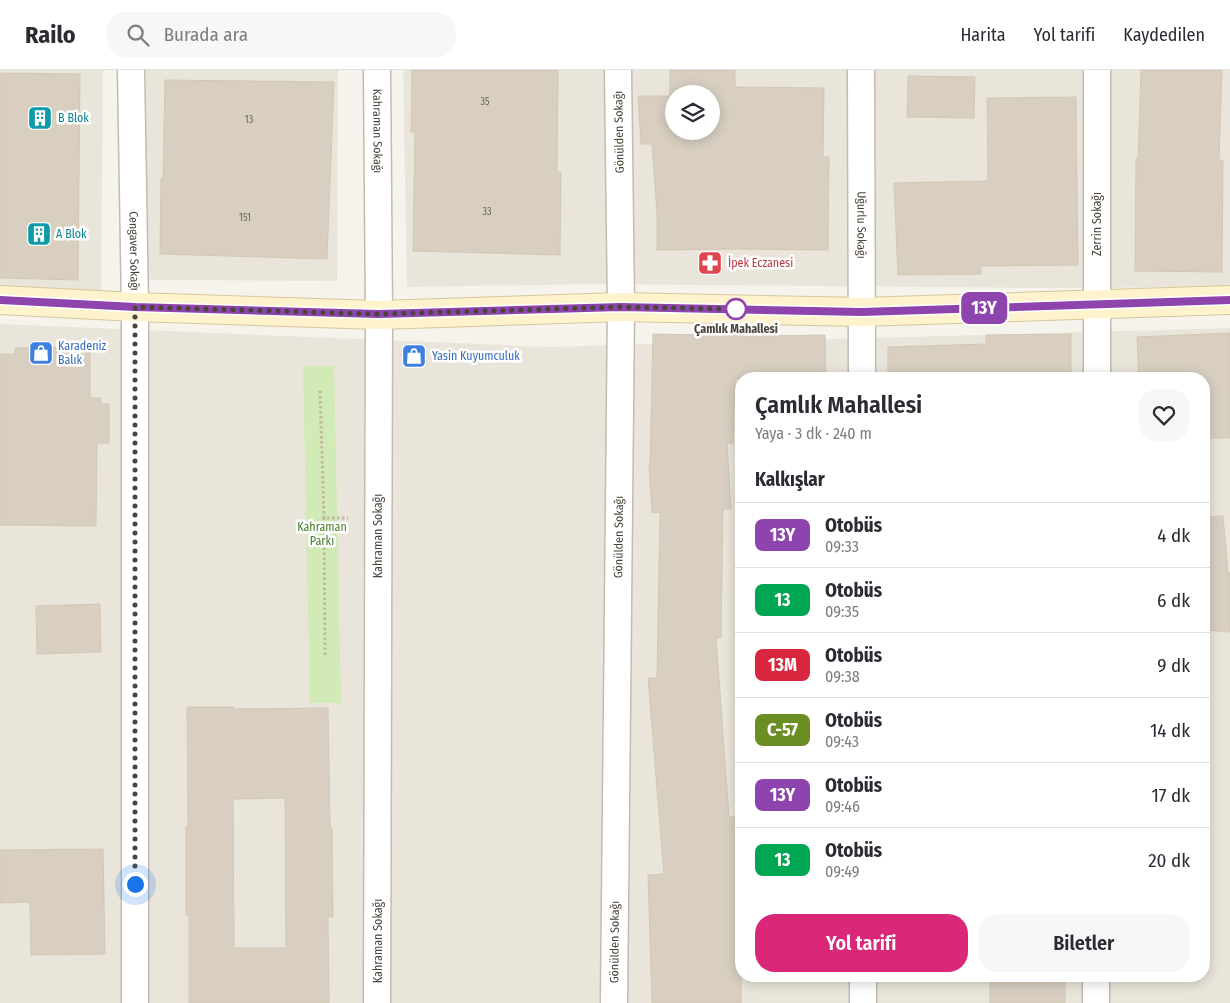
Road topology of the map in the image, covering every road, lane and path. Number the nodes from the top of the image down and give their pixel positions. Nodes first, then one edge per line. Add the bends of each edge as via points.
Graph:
1 (131, 70) edge
2 (377, 70) edge
3 (618, 70) edge
4 (861, 70) edge
5 (1098, 70) edge
6 (0, 300) edge
7 (1230, 300) edge
8 (1098, 305) junction
9 (135, 307) junction
10 (621, 307) junction
11 (862, 312) junction
12 (379, 314) junction
13 (862, 372) edge
14 (1097, 372) edge
15 (320, 391) dead end
16 (324, 518) junction
17 (378, 518) junction
18 (325, 655) dead end
19 (863, 982) edge
20 (1096, 982) edge
21 (135, 1003) edge
22 (378, 1003) edge
23 (614, 1003) edge
24 (863, 1003) edge
25 (1096, 1003) edge

1 - 9 street, Cengaver Sokağı
2 - 12 street, Kahraman Sokağı
3 - 10 street, Gönülden Sokağı
4 - 11 street, Uğurlu Sokağı
5 - 8 street, Zerrin Sokağı
6 - 9 main road
7 - 8 main road
8 - 11 main road
8 - 14 street, Zerrin Sokağı
9 - 12 main road
9 - 21 street, Cengaver Sokağı
10 - 11 main road
10 - 12 main road
10 - 23 street, Gönülden Sokağı
11 - 13 street, Uğurlu Sokağı
12 - 17 street, Kahraman Sokağı
15 - 16 path
16 - 17 path
16 - 18 path
17 - 22 street, Kahraman Sokağı
19 - 24 street
20 - 25 street

